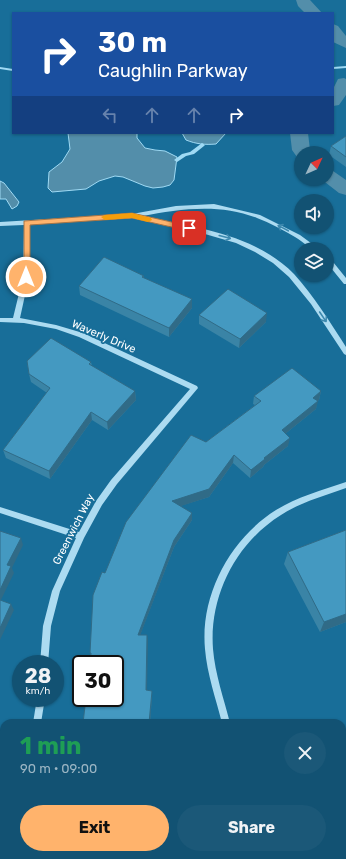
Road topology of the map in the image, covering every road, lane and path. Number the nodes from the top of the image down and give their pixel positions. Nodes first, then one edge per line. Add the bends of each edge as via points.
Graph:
1 (132, 216) junction
2 (27, 222) junction
3 (0, 224) edge
4 (306, 242) edge
5 (334, 267) edge
6 (346, 282) edge
7 (0, 320) edge
8 (16, 321) junction
9 (346, 352) edge
10 (195, 388) joint
11 (346, 485) edge
12 (0, 510) edge
13 (81, 536) junction
14 (45, 655) edge
15 (40, 707) edge
16 (38, 719) edge
17 (225, 719) edge

1 - 2 street
4 -> 1 street via 258,216 214,206 176,208
1 -> 9 street via 231,239 261,253 290,275 303,290
2 - 3 street
2 - 8 street via 26,277
5 - 6 street
7 - 8 street, Waverly Drive
8 - 10 street, Waverly Drive via 56,326 81,335
10 - 13 street, Greenwich Way via 114,482
11 - 17 street via 277,513 233,555 222,576 209,622 209,648
12 - 13 street
13 - 14 street, Greenwich Way via 56,591 47,626
15 - 16 street

